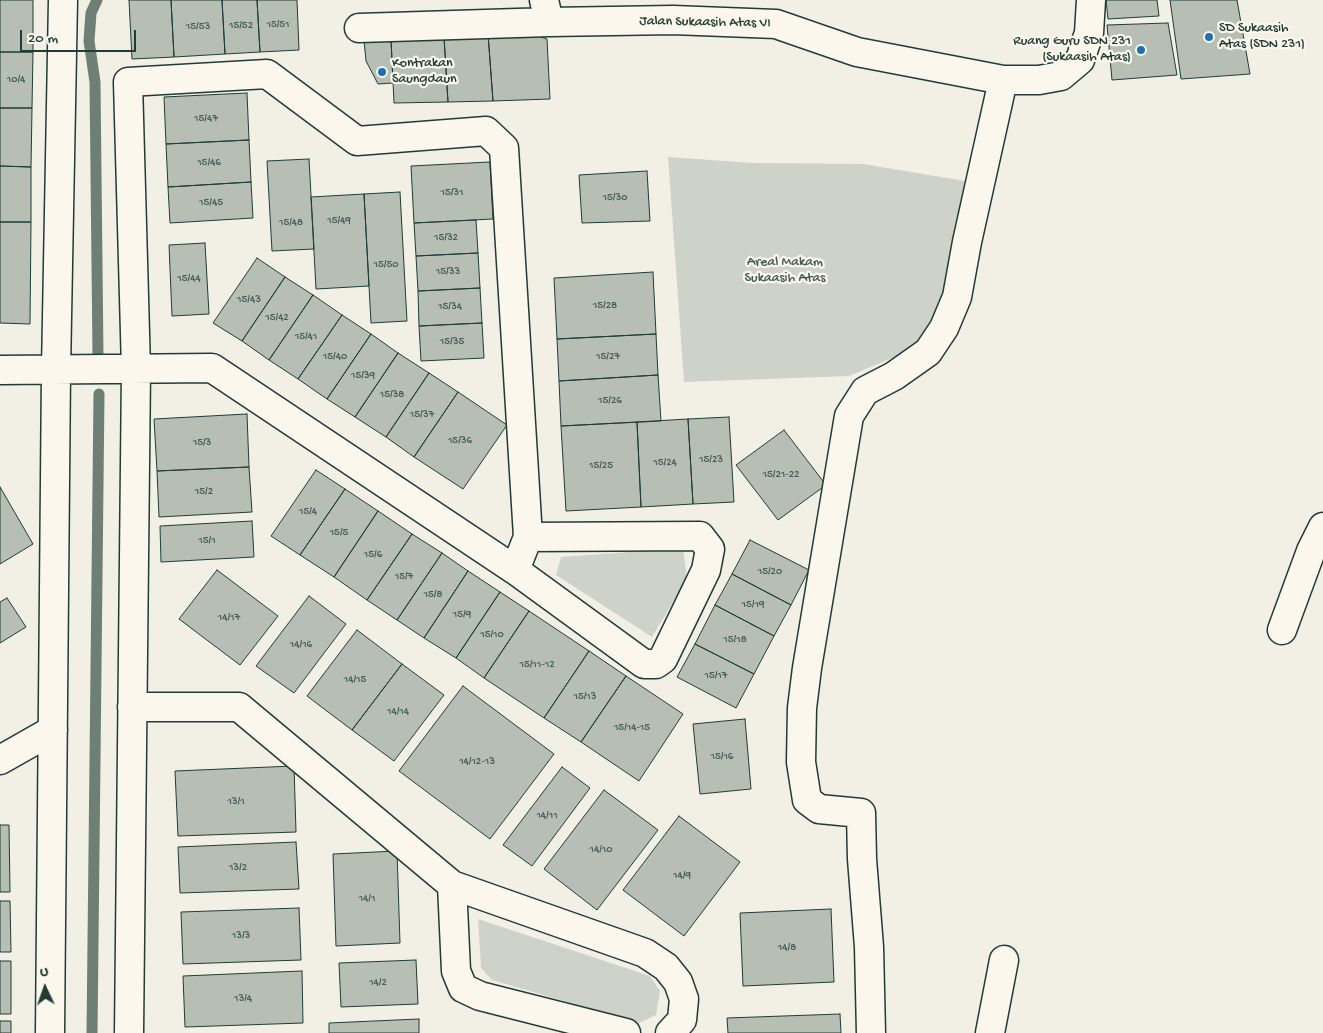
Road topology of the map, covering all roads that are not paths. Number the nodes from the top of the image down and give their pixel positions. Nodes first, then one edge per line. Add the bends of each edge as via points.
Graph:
1 (63, 0) edge
2 (1091, 0) edge
3 (546, 11) edge
4 (359, 28) dead end
5 (1003, 80) junction
6 (136, 369) junction
7 (0, 370) edge
8 (56, 370) junction
9 (1323, 527) edge
10 (528, 537) junction
11 (515, 570) junction
12 (1282, 630) dead end
13 (132, 707) junction
14 (53, 730) junction
15 (0, 760) edge
16 (452, 885) junction
17 (1004, 960) dead end
18 (50, 1033) edge
19 (129, 1033) edge
20 (626, 1033) edge
21 (670, 1033) edge
22 (871, 1033) edge
23 (990, 1033) edge

1 - 8 street
2 - 5 street, Jalan Sukaasih Atas VI via 1089,33 1080,60 1060,76 1039,80
3 - 4 street, Jalan Sukaasih Atas VI
3 - 5 street, Jalan Sukaasih Atas VI via 776,24 857,52
5 - 22 street via 957,296 944,328 928,352 894,376 865,391 849,416 807,668 801,762 807,800 819,809 861,814
6 - 8 street
6 - 10 street via 128,82 267,74 358,141 486,131 504,148
6 - 11 street via 212,368
6 - 13 street
7 - 8 street
8 - 14 street
9 - 12 street
10 - 11 street
10 - 11 street via 700,536 710,549 706,570 663,659 656,664 644,664
13 - 16 street via 239,707
13 - 19 street
14 - 15 street
14 - 18 street
16 - 20 street via 456,971 463,988 489,999
16 - 21 street via 644,953 666,967 678,982 684,999 682,1020
17 - 23 street

